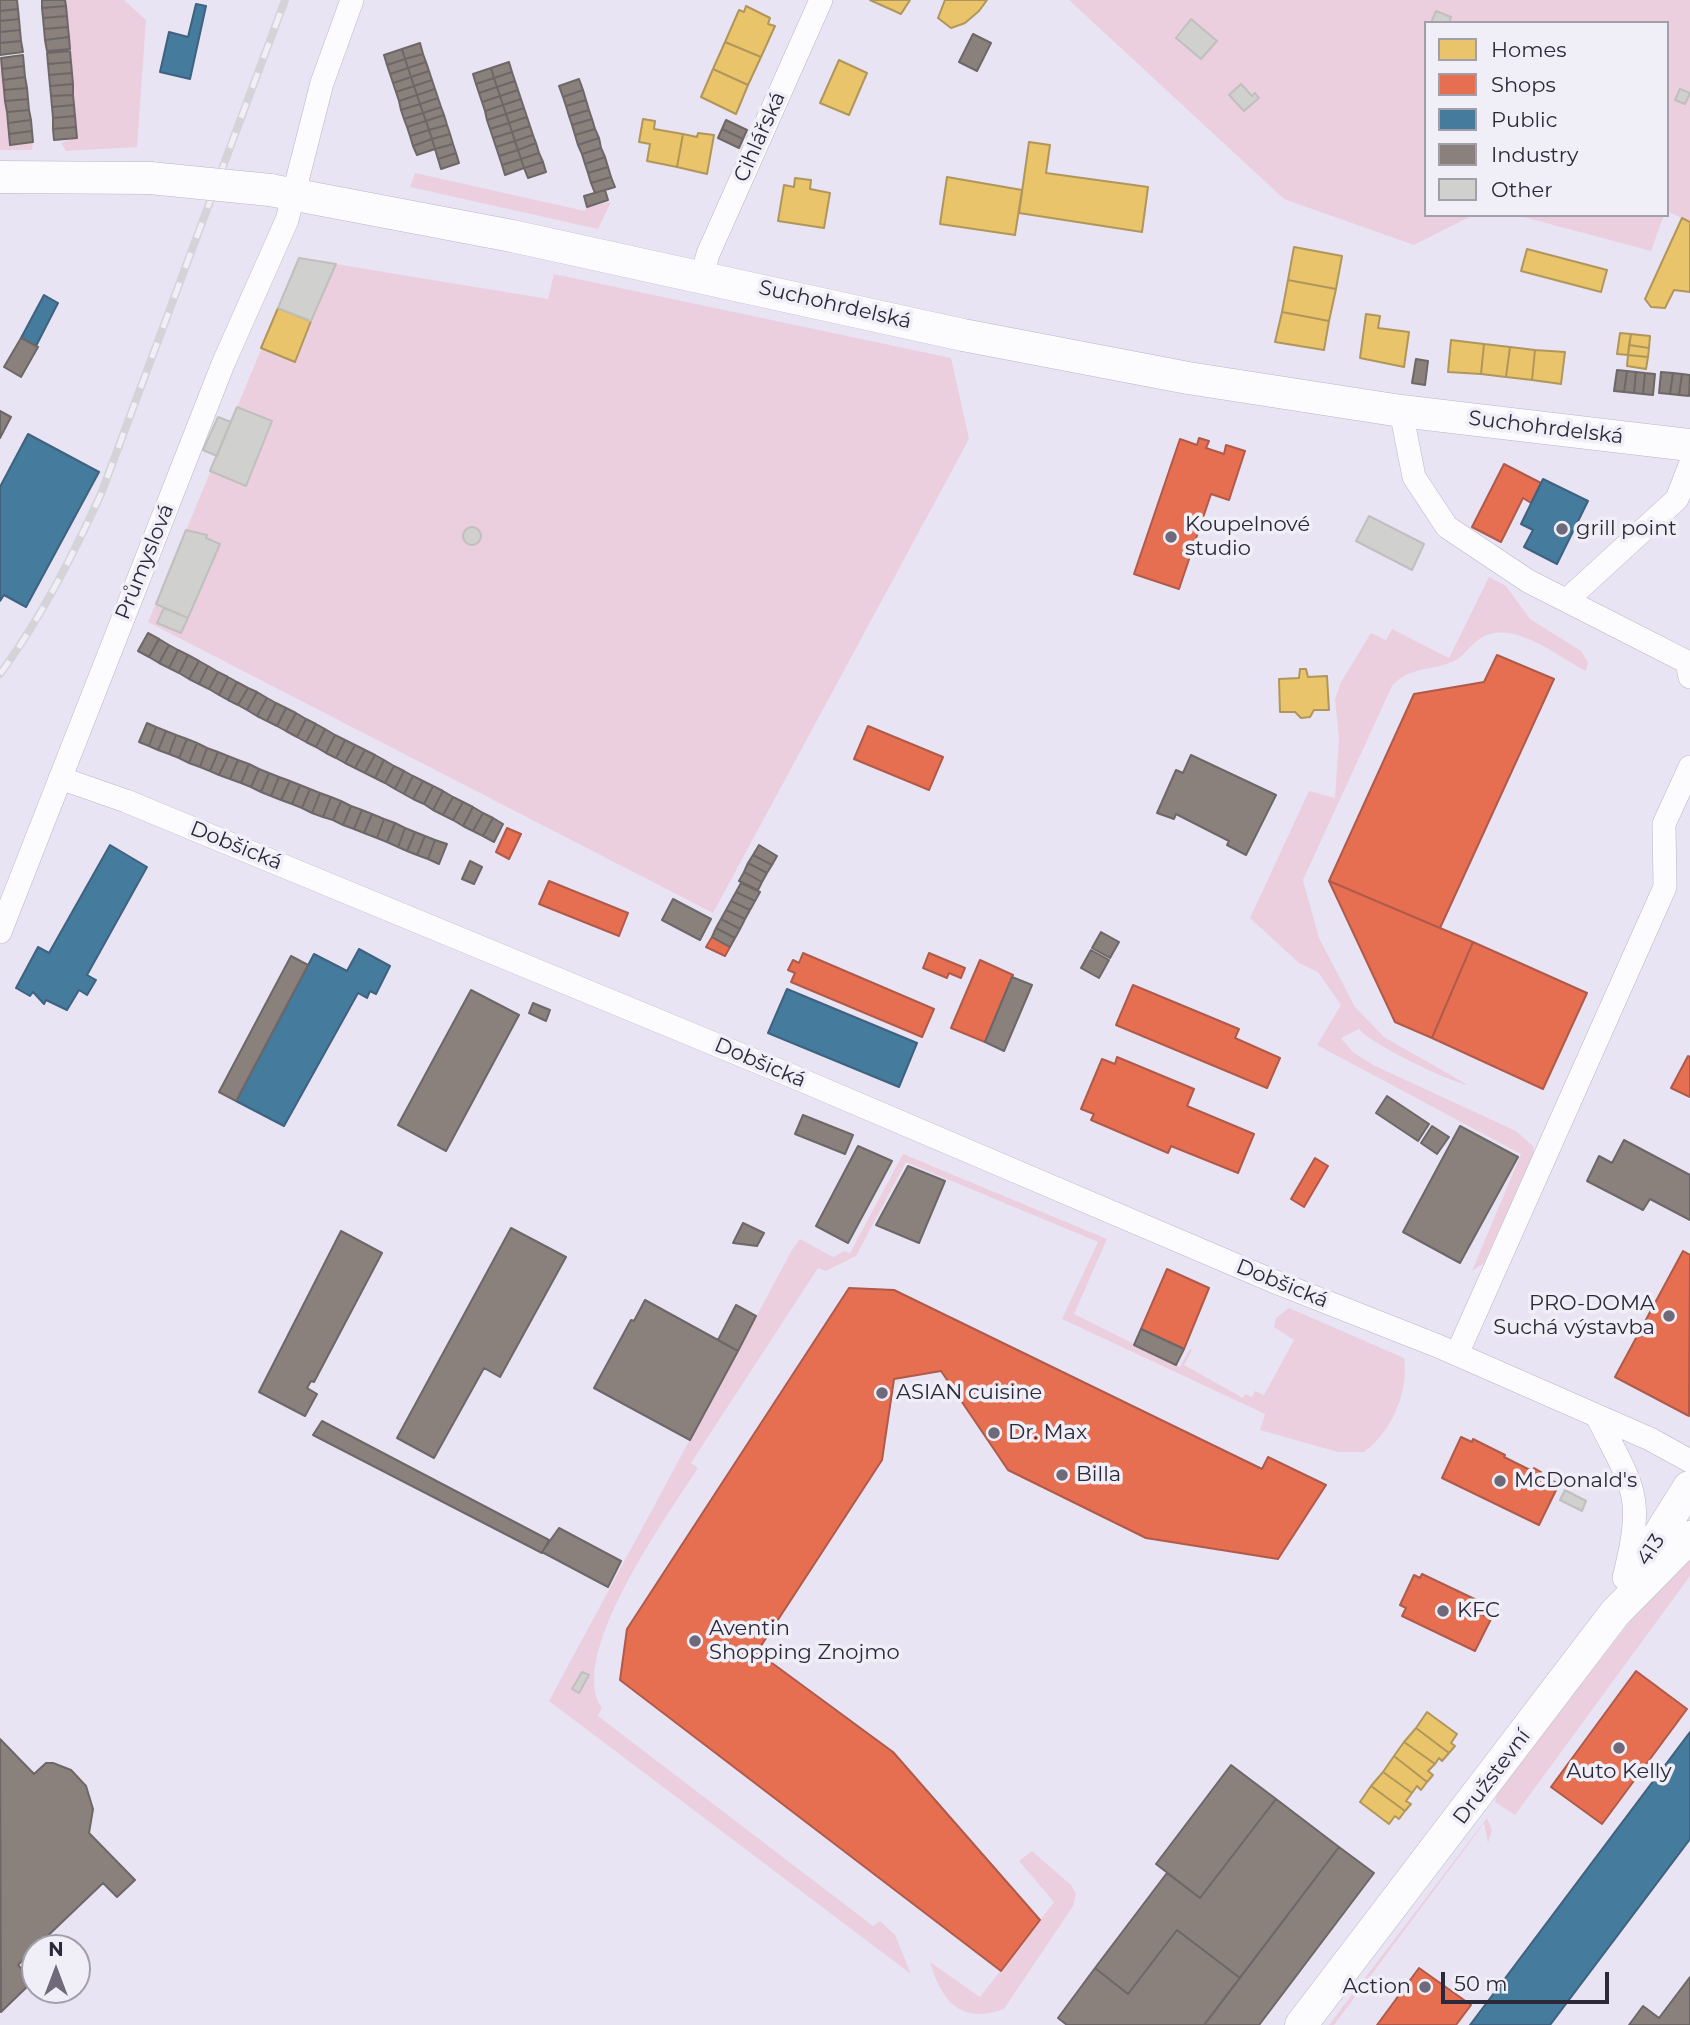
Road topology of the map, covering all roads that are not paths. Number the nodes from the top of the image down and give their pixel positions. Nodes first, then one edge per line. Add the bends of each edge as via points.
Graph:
1 (352, 0) edge
2 (821, 0) edge
3 (0, 177) edge
4 (282, 192) junction
5 (702, 276) junction
6 (1401, 411) junction
7 (1690, 444) edge
8 (1690, 465) edge
9 (1567, 600) junction
10 (1690, 677) edge
11 (1690, 767) edge
12 (60, 778) junction
13 (0, 932) edge
14 (1457, 1354) junction
15 (1597, 1416) junction
16 (1690, 1478) edge
17 (1690, 1537) edge
18 (1615, 1614) junction
19 (1301, 2025) edge

1 - 4 street, Průmyslová
2 - 5 street, Cihlářská
3 - 4 main road, Suchohrdelská, bridge via 150,178
4 - 5 main road, Suchohrdelská
4 - 12 street, Průmyslová via 287,220 223,364
5 - 6 main road, Suchohrdelská via 964,335 1188,378
6 - 7 main road, Suchohrdelská
6 - 9 street via 1414,477 1447,527 1528,581
8 - 9 street via 1677,499
9 - 10 street via 1687,662
11 - 14 street via 1664,824 1665,887
12 - 13 street, Průmyslová
12 - 14 street, Dobšická via 126,801
14 - 15 street, Dobšická
15 - 16 street, Dobšická
15 - 18 street via 1626,1470 1636,1502 1635,1533
16 - 18 main road, 413
17 - 18 main road, Družstevní / 413
18 - 19 main road, Družstevní / 413

